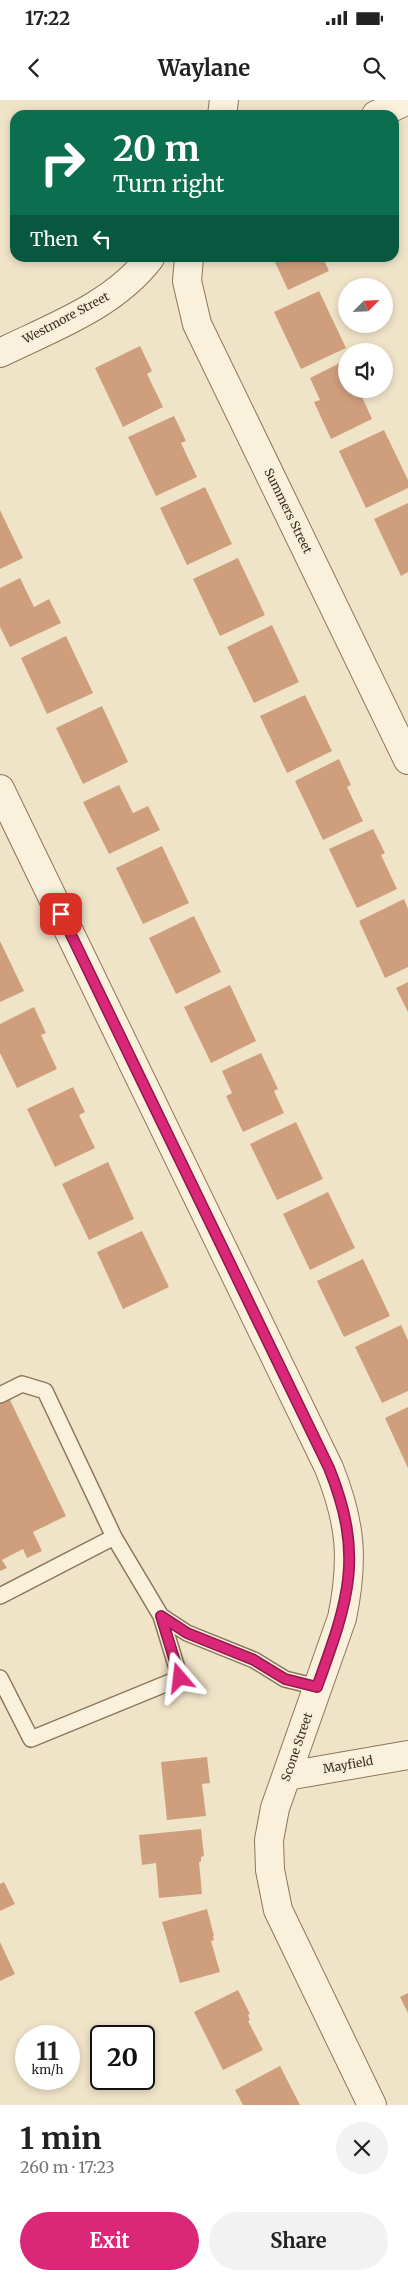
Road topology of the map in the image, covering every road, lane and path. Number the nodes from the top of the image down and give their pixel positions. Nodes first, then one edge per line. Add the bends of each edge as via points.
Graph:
1 (408, 100) edge
2 (387, 110) edge
3 (147, 262) edge
4 (189, 262) edge
5 (0, 353) edge
6 (408, 760) edge
7 (0, 789) edge
8 (0, 1395) edge
9 (114, 1537) junction
10 (0, 1596) edge
11 (161, 1616) junction
12 (0, 1678) edge
13 (317, 1687) junction
14 (408, 1755) edge
15 (288, 1776) junction
16 (372, 2105) edge

1 - 2 street
3 - 5 street, Westmore Street via 136,275 102,302
4 - 6 street, Summers Street via 187,281 198,324
7 - 13 street, Scone Street via 338,1490 349,1538 348,1587 342,1618
8 - 9 lane via 22,1384 44,1391
9 - 10 lane
9 - 11 lane
11 - 12 lane via 180,1678 39,1738 31,1739
11 - 13 lane via 187,1633 254,1660 285,1679
13 - 15 street, Scone Street
14 - 15 street, Mayfield
15 - 16 street, Scone Street via 275,1808 270,1840 270,1870 278,1910

